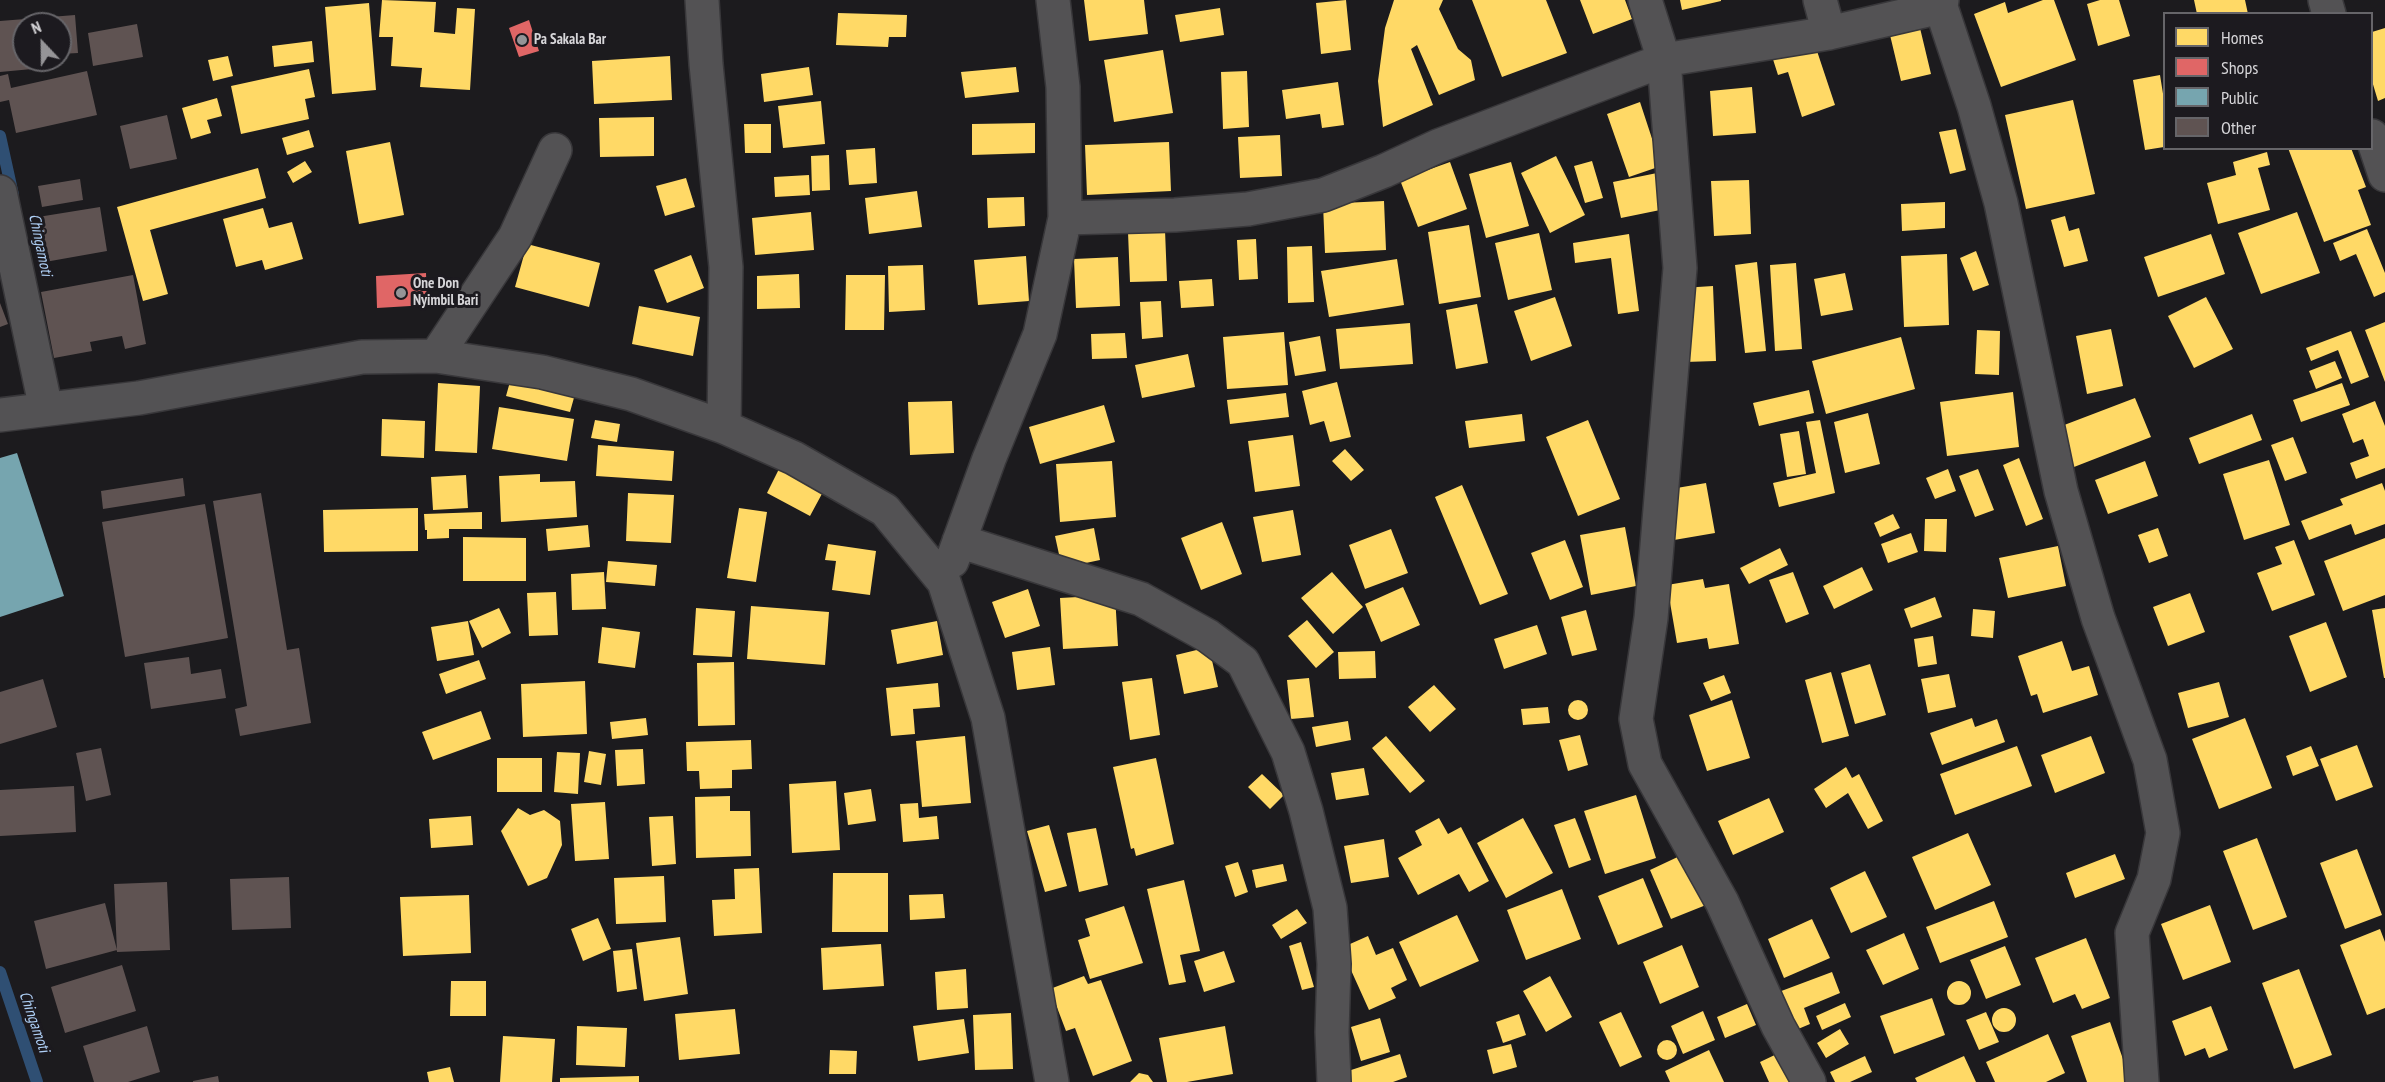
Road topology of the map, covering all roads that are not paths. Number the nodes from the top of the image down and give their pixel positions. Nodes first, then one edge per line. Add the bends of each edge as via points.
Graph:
1 (702, 0) edge
2 (1053, 0) edge
3 (1645, 0) edge
4 (1820, 0) edge
5 (1941, 4) edge
6 (1829, 33) junction
7 (1664, 60) junction
8 (2373, 139) edge
9 (555, 150) dead end
10 (2385, 175) edge
11 (0, 192) edge
12 (1065, 218) junction
13 (436, 356) junction
14 (46, 409) junction
15 (0, 415) edge
16 (724, 427) junction
17 (959, 541) junction
18 (944, 582) junction
19 (1052, 1082) edge
20 (1334, 1082) edge
21 (1809, 1082) edge
22 (2142, 1082) edge

1 - 16 street via 726,267
2 - 12 street via 1063,87
3 - 7 street
4 - 6 street
5 - 6 street
5 - 22 street via 2001,203 2061,491 2098,618 2150,760 2163,833 2154,879 2132,933
6 - 7 street
7 - 12 street via 1438,146 1323,195 1237,210
7 - 21 street via 1680,268 1651,618 1636,719 1645,764 1722,902 1778,1026
8 - 10 street
9 - 13 street via 515,237
11 - 14 street
12 - 17 street via 1040,334
13 - 14 street via 362,357 139,398
13 - 16 street via 542,372 631,394
14 - 15 street
16 - 18 street via 794,458 885,510
17 - 18 street
17 - 20 street via 1141,599 1208,636 1243,662 1288,752 1330,908
18 - 19 street via 988,718

